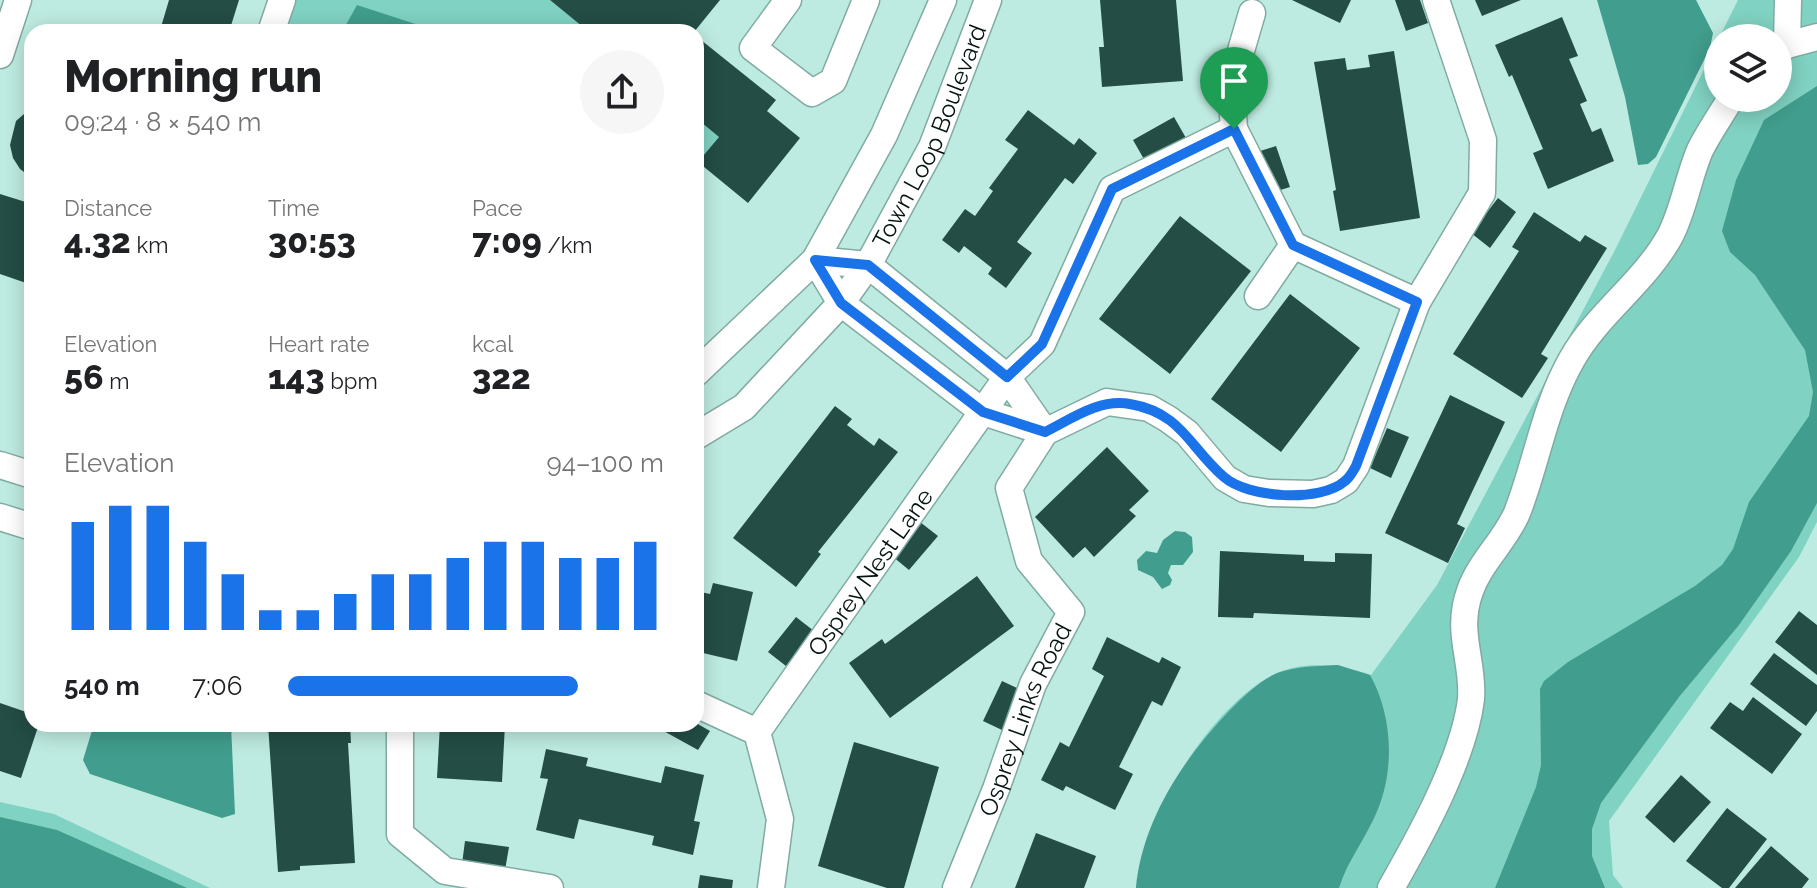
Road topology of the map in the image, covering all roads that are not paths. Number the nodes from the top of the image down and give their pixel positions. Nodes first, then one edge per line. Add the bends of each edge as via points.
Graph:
1 (282, 0) edge
2 (788, 0) edge
3 (866, 0) edge
4 (943, 0) edge
5 (988, 0) edge
6 (1436, 0) edge
7 (1788, 0) edge
8 (16, 1) edge
9 (1252, 13) dead end
10 (274, 24) edge
11 (1786, 24) edge
12 (1817, 37) edge
13 (1792, 45) edge
14 (0, 55) edge
15 (1723, 112) edge
16 (1234, 129) junction
17 (1293, 245) junction
18 (815, 260) junction
19 (868, 265) junction
20 (1258, 296) dead end
21 (1417, 302) junction
22 (841, 303) junction
23 (704, 365) edge
24 (1007, 377) junction
25 (983, 412) junction
26 (704, 431) edge
27 (1045, 432) junction
28 (0, 465) edge
29 (24, 472) edge
30 (0, 517) edge
31 (24, 524) edge
32 (704, 708) edge
33 (400, 732) edge
34 (757, 732) junction
35 (550, 888) edge
36 (771, 888) edge
37 (956, 888) edge
38 (1391, 888) edge

1 - 10 street
2 - 3 street via 753,48 812,93 833,81
4 - 18 street, Town Loop Boulevard via 884,135
5 - 19 street, Town Loop Boulevard via 932,147
6 - 21 street via 1483,140 1482,193
7 - 11 street
8 - 14 street
9 - 16 street via 1231,85
12 - 13 street
15 - 38 street via 1700,151 1670,235 1590,333 1554,394 1515,517 1484,562 1465,606 1471,696 1450,770
16 - 17 street
16 - 24 street, Osprey Nest Lane via 1112,189 1042,344
17 - 20 street
17 - 21 street
18 - 19 street
18 - 22 street
18 - 23 street, Town Loop Boulevard
19 - 22 street, Town Loop Boulevard
19 - 24 street
21 - 27 street via 1356,466 1331,490 1293,495 1244,489 1225,478 1168,419 1127,403 1107,402
22 - 25 street
22 - 26 street, Town Loop Boulevard via 744,407
24 - 25 street, Osprey Nest Lane
24 - 27 street
25 - 27 street
25 - 34 street, Osprey Nest Lane
27 - 37 street, Osprey Links Road via 1009,488 1029,561 1071,612 1033,684
28 - 29 street
30 - 31 street
32 - 34 street
33 - 35 street via 400,834 445,871
34 - 36 street via 780,819

